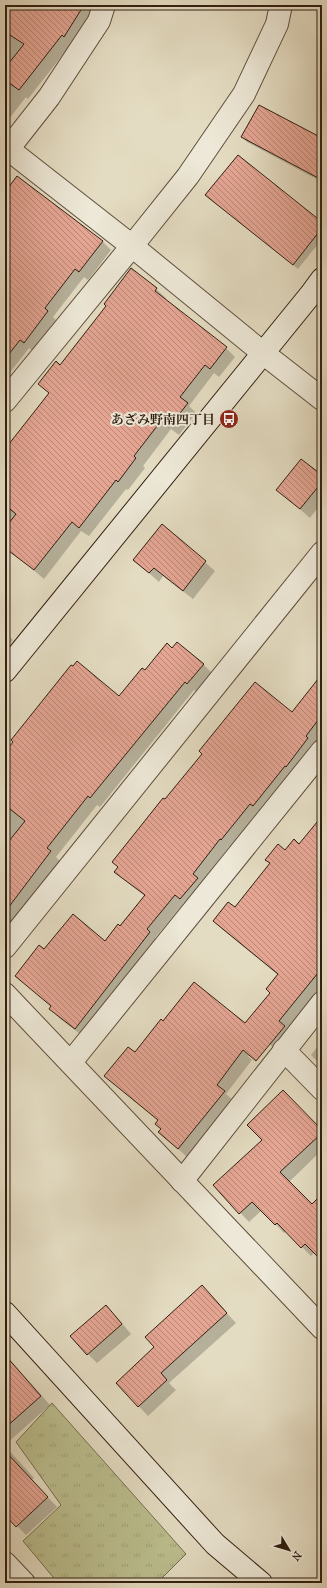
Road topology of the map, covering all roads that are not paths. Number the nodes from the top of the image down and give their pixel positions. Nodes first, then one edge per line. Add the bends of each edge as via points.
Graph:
1 (104, 5) edge
2 (281, 5) edge
3 (7, 151) edge
4 (132, 246) junction
5 (322, 279) edge
6 (263, 353) junction
7 (322, 399) edge
8 (5, 401) edge
9 (322, 553) edge
10 (5, 671) edge
11 (322, 751) edge
12 (5, 946) edge
13 (5, 994) edge
14 (322, 1003) edge
15 (284, 1050) junction
16 (71, 1062) junction
17 (322, 1089) edge
18 (182, 1181) junction
19 (5, 1313) edge
20 (322, 1328) edge
21 (5, 1562) edge
22 (24, 1583) edge
23 (261, 1583) edge

1 - 3 street via 99,21 49,97
2 - 4 street via 277,24 244,94 188,176
3 - 4 street
4 - 6 street
4 - 8 street
5 - 6 street
6 - 7 street
6 - 10 street
9 - 12 street
11 - 16 street
13 - 16 street
14 - 15 street
15 - 17 street
15 - 18 street
16 - 18 street
18 - 20 street
19 - 23 street via 215,1544
21 - 22 street

